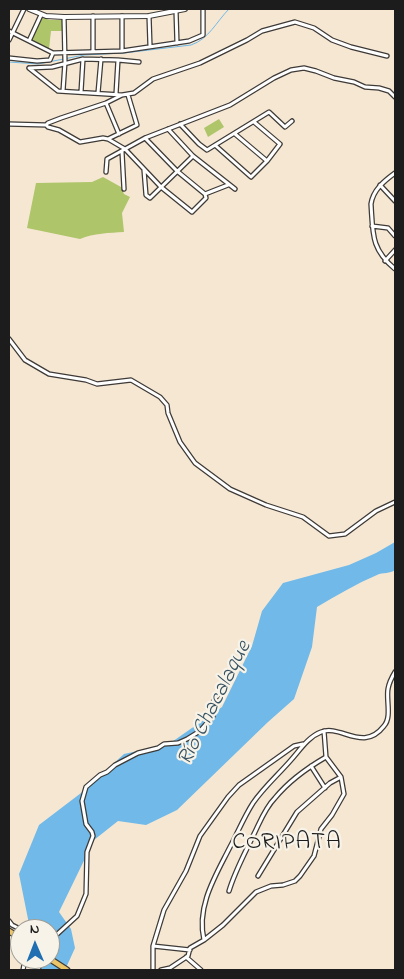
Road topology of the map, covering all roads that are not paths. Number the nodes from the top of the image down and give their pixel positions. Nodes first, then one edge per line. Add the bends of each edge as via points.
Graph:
1 (24, 9) edge
2 (29, 9) edge
3 (185, 9) edge
4 (203, 9) edge
5 (176, 11) junction
6 (41, 15) junction
7 (94, 16) junction
8 (122, 16) junction
9 (149, 16) junction
10 (64, 17) junction
11 (10, 32) edge
12 (9, 40) edge
13 (29, 41) junction
14 (177, 43) junction
15 (150, 46) junction
16 (122, 51) junction
17 (93, 52) junction
18 (53, 53) junction
19 (65, 54) junction
20 (387, 56) dead end
21 (9, 58) edge
22 (101, 59) junction
23 (83, 60) junction
24 (118, 60) junction
25 (139, 62) dead end
26 (65, 63) junction
27 (63, 91) junction
28 (81, 92) junction
29 (98, 93) junction
30 (116, 94) junction
31 (128, 94) junction
32 (122, 95) junction
33 (395, 97) edge
34 (106, 103) junction
35 (292, 121) dead end
36 (254, 122) junction
37 (9, 124) edge
38 (180, 124) junction
39 (46, 125) junction
40 (168, 128) junction
41 (119, 134) junction
42 (235, 134) junction
43 (145, 138) junction
44 (108, 139) junction
45 (216, 146) junction
46 (124, 150) junction
47 (193, 156) junction
48 (267, 161) junction
49 (144, 170) junction
50 (177, 171) junction
51 (106, 172) dead end
52 (395, 173) edge
53 (228, 185) junction
54 (380, 185) junction
55 (161, 186) junction
56 (124, 189) dead end
57 (235, 189) dead end
58 (205, 194) junction
59 (395, 201) edge
60 (372, 226) junction
61 (395, 236) edge
62 (395, 250) edge
63 (385, 261) junction
64 (395, 270) edge
65 (9, 339) edge
66 (395, 502) edge
67 (395, 672) edge
68 (231, 675) dead end
69 (324, 731) junction
70 (304, 744) junction
71 (326, 757) junction
72 (311, 766) junction
73 (342, 777) junction
74 (325, 788) junction
75 (258, 876) dead end
76 (228, 891) dead end
77 (60, 932) edge
78 (204, 940) junction
79 (153, 946) junction
80 (190, 950) junction
81 (186, 957) junction
82 (153, 970) edge
83 (160, 970) edge
84 (201, 970) edge

1 - 11 street
2 - 6 street
3 - 5 street
4 - 14 street via 203,36
5 - 9 street
5 - 14 street
6 - 10 street
6 - 13 street
7 - 8 street
7 - 10 street
7 - 17 street
8 - 9 street
8 - 16 street
9 - 15 street
10 - 19 street
11 - 12 street
11 - 13 street
13 - 18 street
14 - 15 street
15 - 16 street
16 - 17 street
17 - 19 street
18 - 19 street
18 - 21 street via 50,60
19 - 26 street
20 - 31 street via 351,47 295,22 256,34 200,63 153,79 137,92
22 - 23 street
22 - 24 street
22 - 29 street
23 - 26 street
23 - 28 street
24 - 25 street
24 - 30 street
26 - 27 street
26 - 27 street via 29,68
27 - 28 street
28 - 29 street
29 - 30 street
30 - 32 street
31 - 32 street
31 - 41 street via 138,123
32 - 34 street
33 - 38 street via 389,91 304,68 291,70 230,105
34 - 39 street
34 - 41 street
35 - 36 street via 285,127 269,112
36 - 42 street
36 - 48 street via 280,144
37 - 39 street
38 - 40 street
38 - 45 street via 207,150
39 - 44 street via 80,142
40 - 43 street
40 - 47 street
41 - 44 street
42 - 45 street
42 - 48 street
43 - 46 street
43 - 50 street
44 - 46 street
45 - 48 street via 251,176
46 - 49 street
46 - 51 street via 107,159
46 - 56 street
47 - 50 street
47 - 53 street
49 - 55 street
49 - 55 street via 147,197 152,198
50 - 55 street
50 - 58 street
52 - 54 street
53 - 57 street
53 - 58 street
54 - 59 street
54 - 60 street via 372,200
55 - 58 street via 192,212 206,198
60 - 61 street via 388,228
60 - 63 street via 373,239
62 - 63 street
63 - 64 street
65 - 66 street via 20,356 49,374 97,384 131,380 160,397 167,405 184,450 200,468 230,489 303,517 332,536 345,534 376,511
67 - 69 street via 388,690 384,727 364,739
68 - 77 street via 212,703 213,716 200,731 178,743 138,753 115,765 86,787 82,800 86,824 93,836 87,852 86,894 77,916
69 - 70 street
69 - 71 street
70 - 78 street via 252,805 210,886 203,917
70 - 79 street via 294,746 228,797 200,836 186,871 164,910
71 - 72 street
71 - 73 street
72 - 74 street
72 - 76 street via 285,786 265,812
73 - 74 street
73 - 78 street via 344,794 321,829 314,856 300,876 295,881 256,892
74 - 75 street via 297,812
78 - 80 street
79 - 80 street
79 - 82 street
80 - 81 street
81 - 83 street via 170,968
81 - 84 street
82 - 83 street

